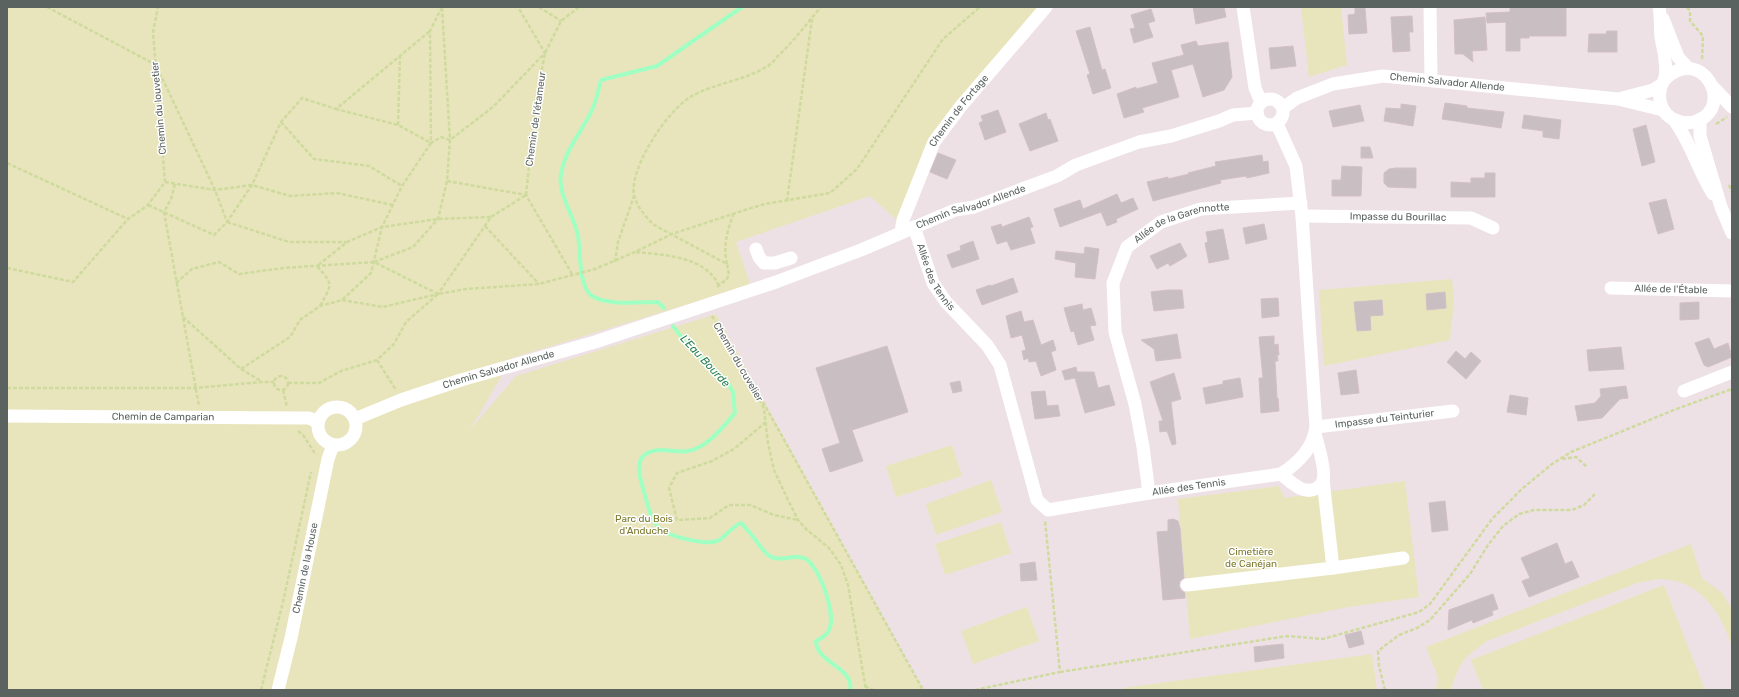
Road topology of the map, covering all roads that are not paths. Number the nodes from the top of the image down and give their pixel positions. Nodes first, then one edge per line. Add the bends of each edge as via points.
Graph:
1 (1046, 7) edge
2 (1244, 7) edge
3 (1430, 7) edge
4 (1660, 9) edge
5 (1688, 68) junction
6 (1431, 80) junction
7 (1663, 82) junction
8 (1713, 87) junction
9 (1618, 99) junction
10 (1732, 107) edge
11 (1259, 108) junction
12 (1283, 108) junction
13 (1663, 110) junction
14 (1705, 115) junction
15 (1674, 120) junction
16 (1276, 124) junction
17 (1721, 207) junction
18 (1301, 209) junction
19 (914, 227) junction
20 (1493, 228) dead end
21 (901, 232) junction
22 (1732, 233) edge
23 (756, 249) dead end
24 (791, 258) dead end
25 (1611, 288) dead end
26 (1732, 291) edge
27 (1732, 372) edge
28 (1684, 391) dead end
29 (1453, 411) dead end
30 (7, 416) edge
31 (355, 419) junction
32 (318, 422) junction
33 (1316, 431) junction
34 (333, 445) junction
35 (1281, 474) junction
36 (1323, 480) junction
37 (1149, 493) junction
38 (1403, 558) dead end
39 (1333, 568) junction
40 (1187, 585) dead end
41 (278, 690) edge

1 - 21 street, Chemin de Fortage via 961,106 934,142 902,220
2 - 11 street
3 - 6 street
4 - 5 street via 1678,57
4 - 7 street via 1665,61
5 - 7 street via 1675,71
5 - 8 street via 1703,74
6 - 9 street, Chemin Salvador Allende
6 - 12 street, Chemin Salvador Allende via 1383,76 1346,81 1297,98
7 - 9 street, Chemin Salvador Allende via 1653,90
7 - 13 street via 1659,97
8 - 10 street
8 - 14 street via 1713,104
9 - 13 street, Chemin Salvador Allende
10 - 14 street
11 - 12 street via 1267,99 1273,99
11 - 16 street via 1258,118 1266,125
11 - 19 street, Chemin Salvador Allende via 1171,136 1139,142 1076,165 1057,176 974,207 955,210
12 - 16 street via 1283,117
13 - 15 street
14 - 15 street via 1692,122
14 - 17 street via 1700,136
15 - 17 street via 1682,131 1703,178
16 - 18 street via 1296,166
17 - 22 street
18 - 20 street, Impasse du Bourillac via 1471,218
18 - 33 street
18 - 37 street, Allée de la Garennotte via 1201,209 1161,222 1127,247 1113,283 1115,332 1135,404
19 - 21 street, Chemin Salvador Allende
19 - 37 street, Allée des Tennis via 933,283 946,302 987,345 1000,365 1038,500 1048,510
21 - 31 street, Chemin Salvador Allende via 797,275 595,342 461,380
23 - 24 street via 764,263
25 - 26 street, Allée de l'Étable
27 - 28 street
29 - 33 street, Impasse du Teinturier
30 - 32 street, Chemin de Camparian via 308,418
31 - 32 street via 347,410 335,407 324,411
31 - 34 street via 356,431 353,436 345,444
32 - 34 street via 321,437
33 - 35 street, Allée des Tennis via 1307,450 1296,464
33 - 36 street
34 - 41 street, Chemin de la House
35 - 36 street via 1304,490 1320,486
35 - 37 street, Allée des Tennis
36 - 39 street
38 - 39 street
39 - 40 street

